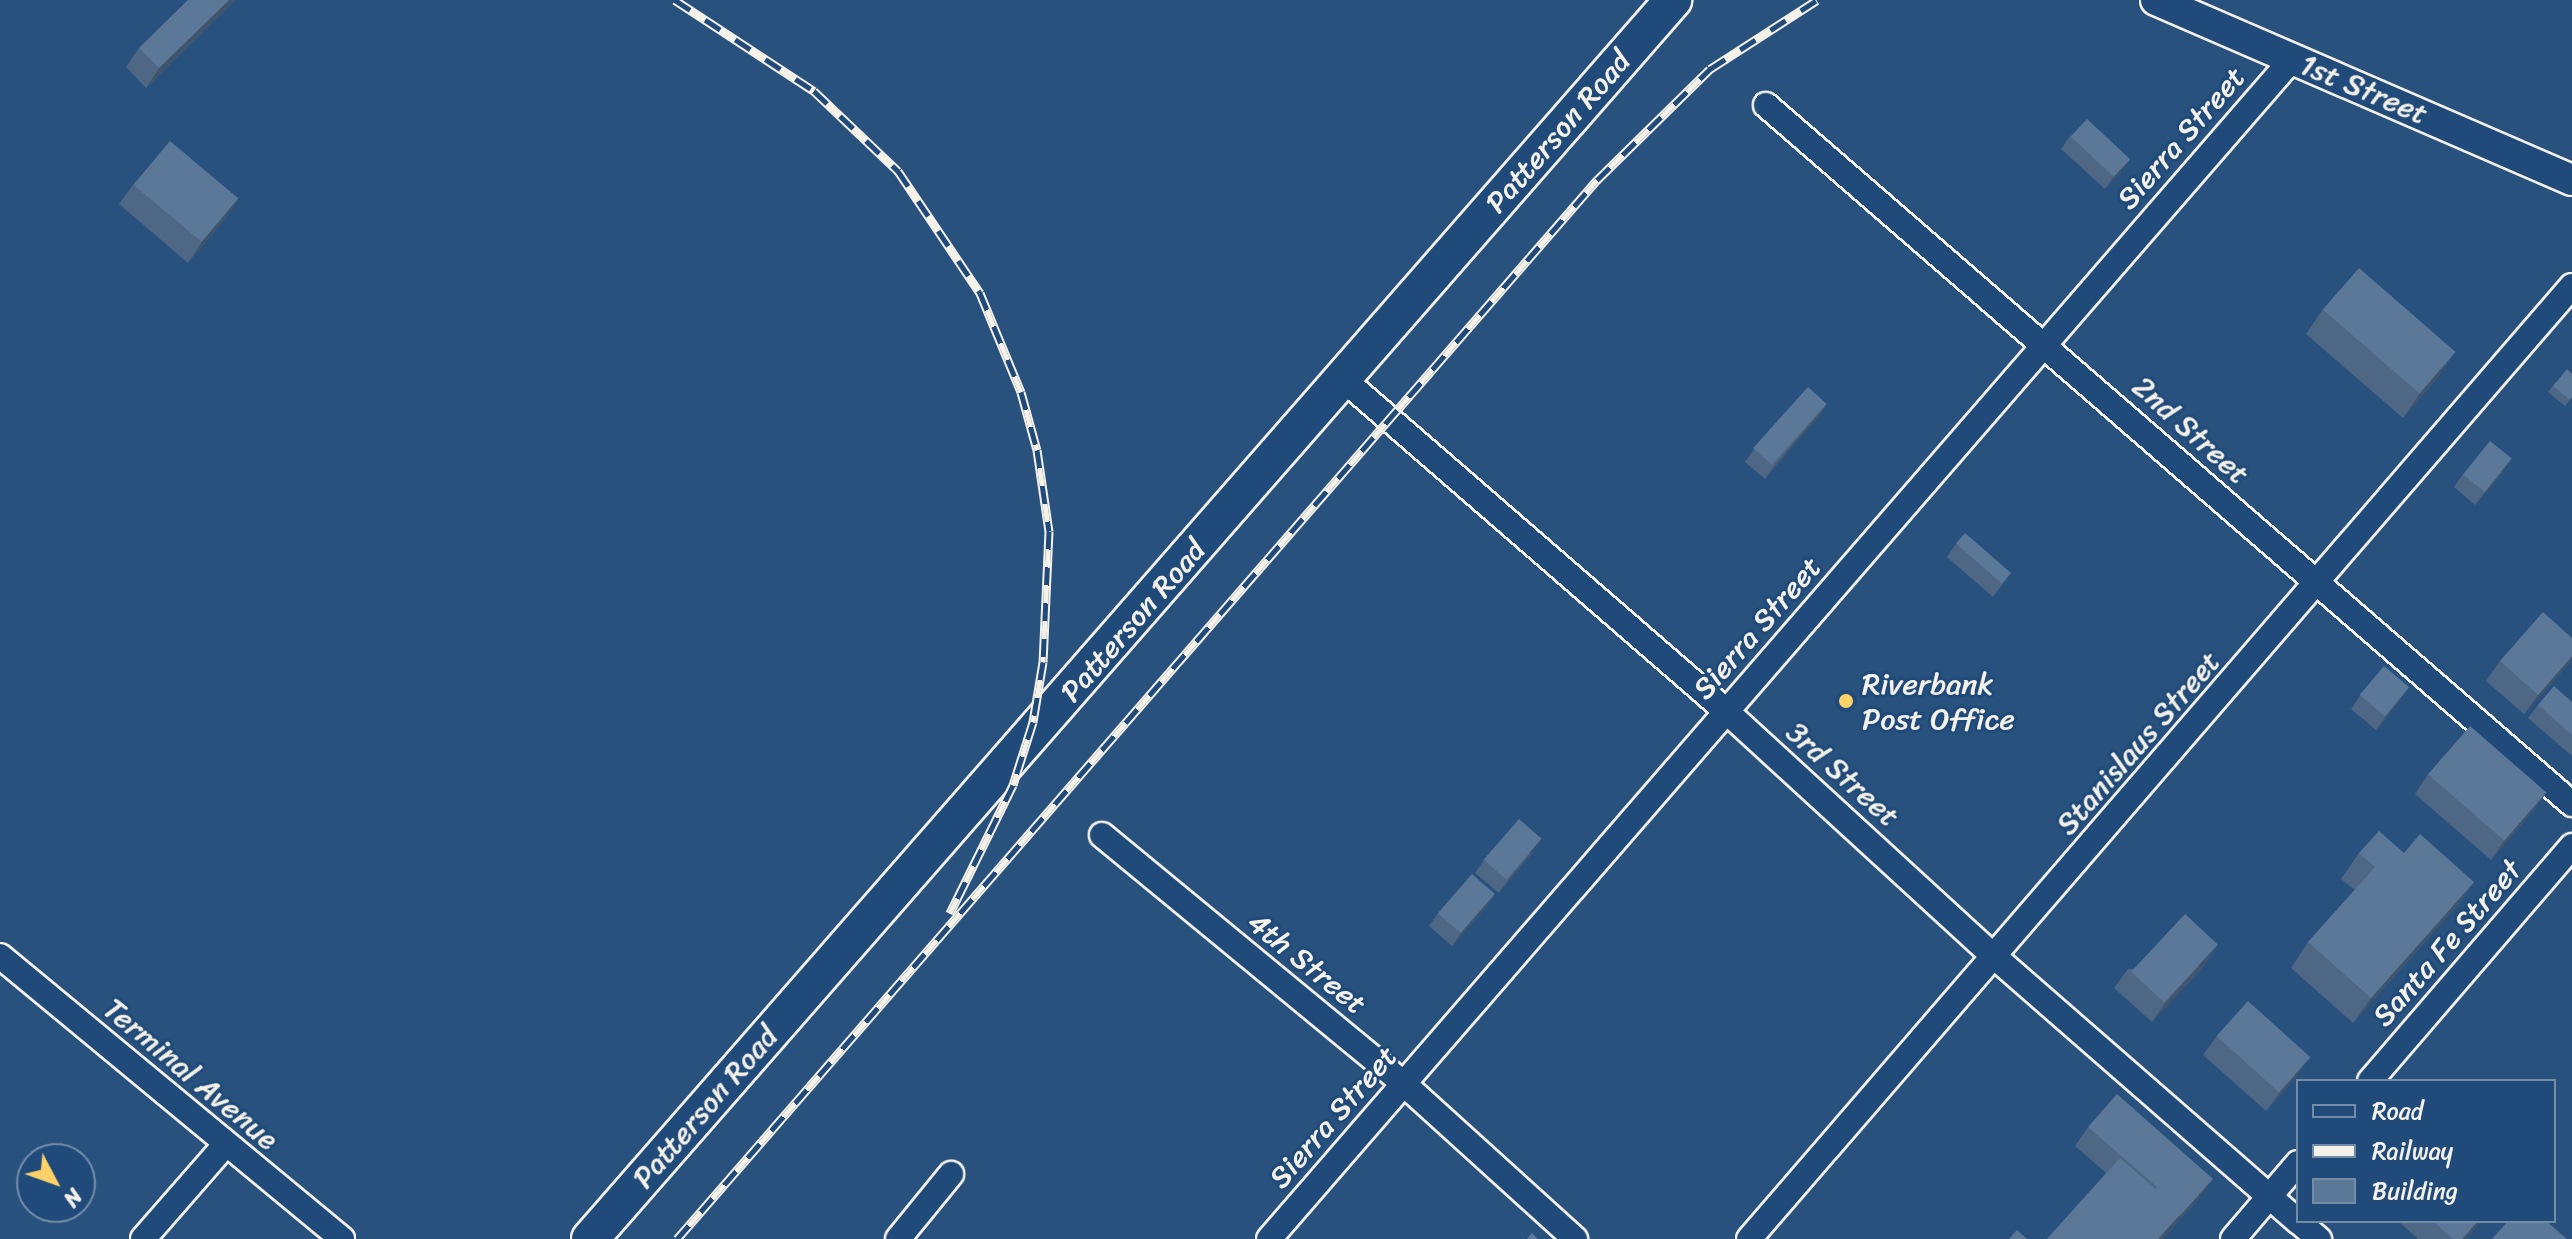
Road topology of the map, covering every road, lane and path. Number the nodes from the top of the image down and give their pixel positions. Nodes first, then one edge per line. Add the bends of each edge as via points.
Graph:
1 (1673, 0) edge
2 (2156, 0) edge
3 (2293, 58) junction
4 (1766, 105) dead end
5 (2572, 180) edge
6 (2572, 286) edge
7 (2046, 343) junction
8 (1342, 378) junction
9 (2315, 585) junction
10 (1726, 711) junction
11 (2572, 804) edge
12 (1102, 835) dead end
13 (2572, 846) edge
14 (0, 956) edge
15 (1996, 958) junction
16 (2372, 1079) edge
17 (1404, 1084) junction
18 (225, 1145) junction
19 (2296, 1165) edge
20 (951, 1174) dead end
21 (2270, 1196) junction
22 (2296, 1219) edge
23 (2300, 1223) edge
24 (143, 1239) edge
25 (342, 1239) edge
26 (590, 1239) edge
27 (898, 1239) edge
28 (1269, 1239) edge
29 (1575, 1239) edge
30 (1749, 1239) edge
31 (2233, 1239) edge
32 (2319, 1239) edge

1 - 8 main road, Patterson Road
2 - 3 street, 1st Street
3 - 5 street, 1st Street
3 - 7 street, Sierra Street
4 - 7 street, 2nd Street
6 - 9 street, Stanislaus Street
7 - 9 street, 2nd Street
7 - 10 street, Sierra Street
8 - 10 street, 3rd Street
8 - 26 main road, Patterson Road
9 - 11 street, 2nd Street
9 - 15 street, Stanislaus Street
10 - 15 street, 3rd Street
10 - 17 street, Sierra Street
12 - 17 street, 4th Street
13 - 16 street, Santa Fe Street
14 - 18 street, Terminal Avenue
15 - 21 street, 3rd Street
15 - 30 street, Stanislaus Street
17 - 28 street, Sierra Street
17 - 29 street, 4th Street
18 - 24 street
18 - 25 street, Terminal Avenue
19 - 21 street
20 - 27 street
21 - 22 street, 3rd Street
21 - 31 street
23 - 32 street, 3rd Street

